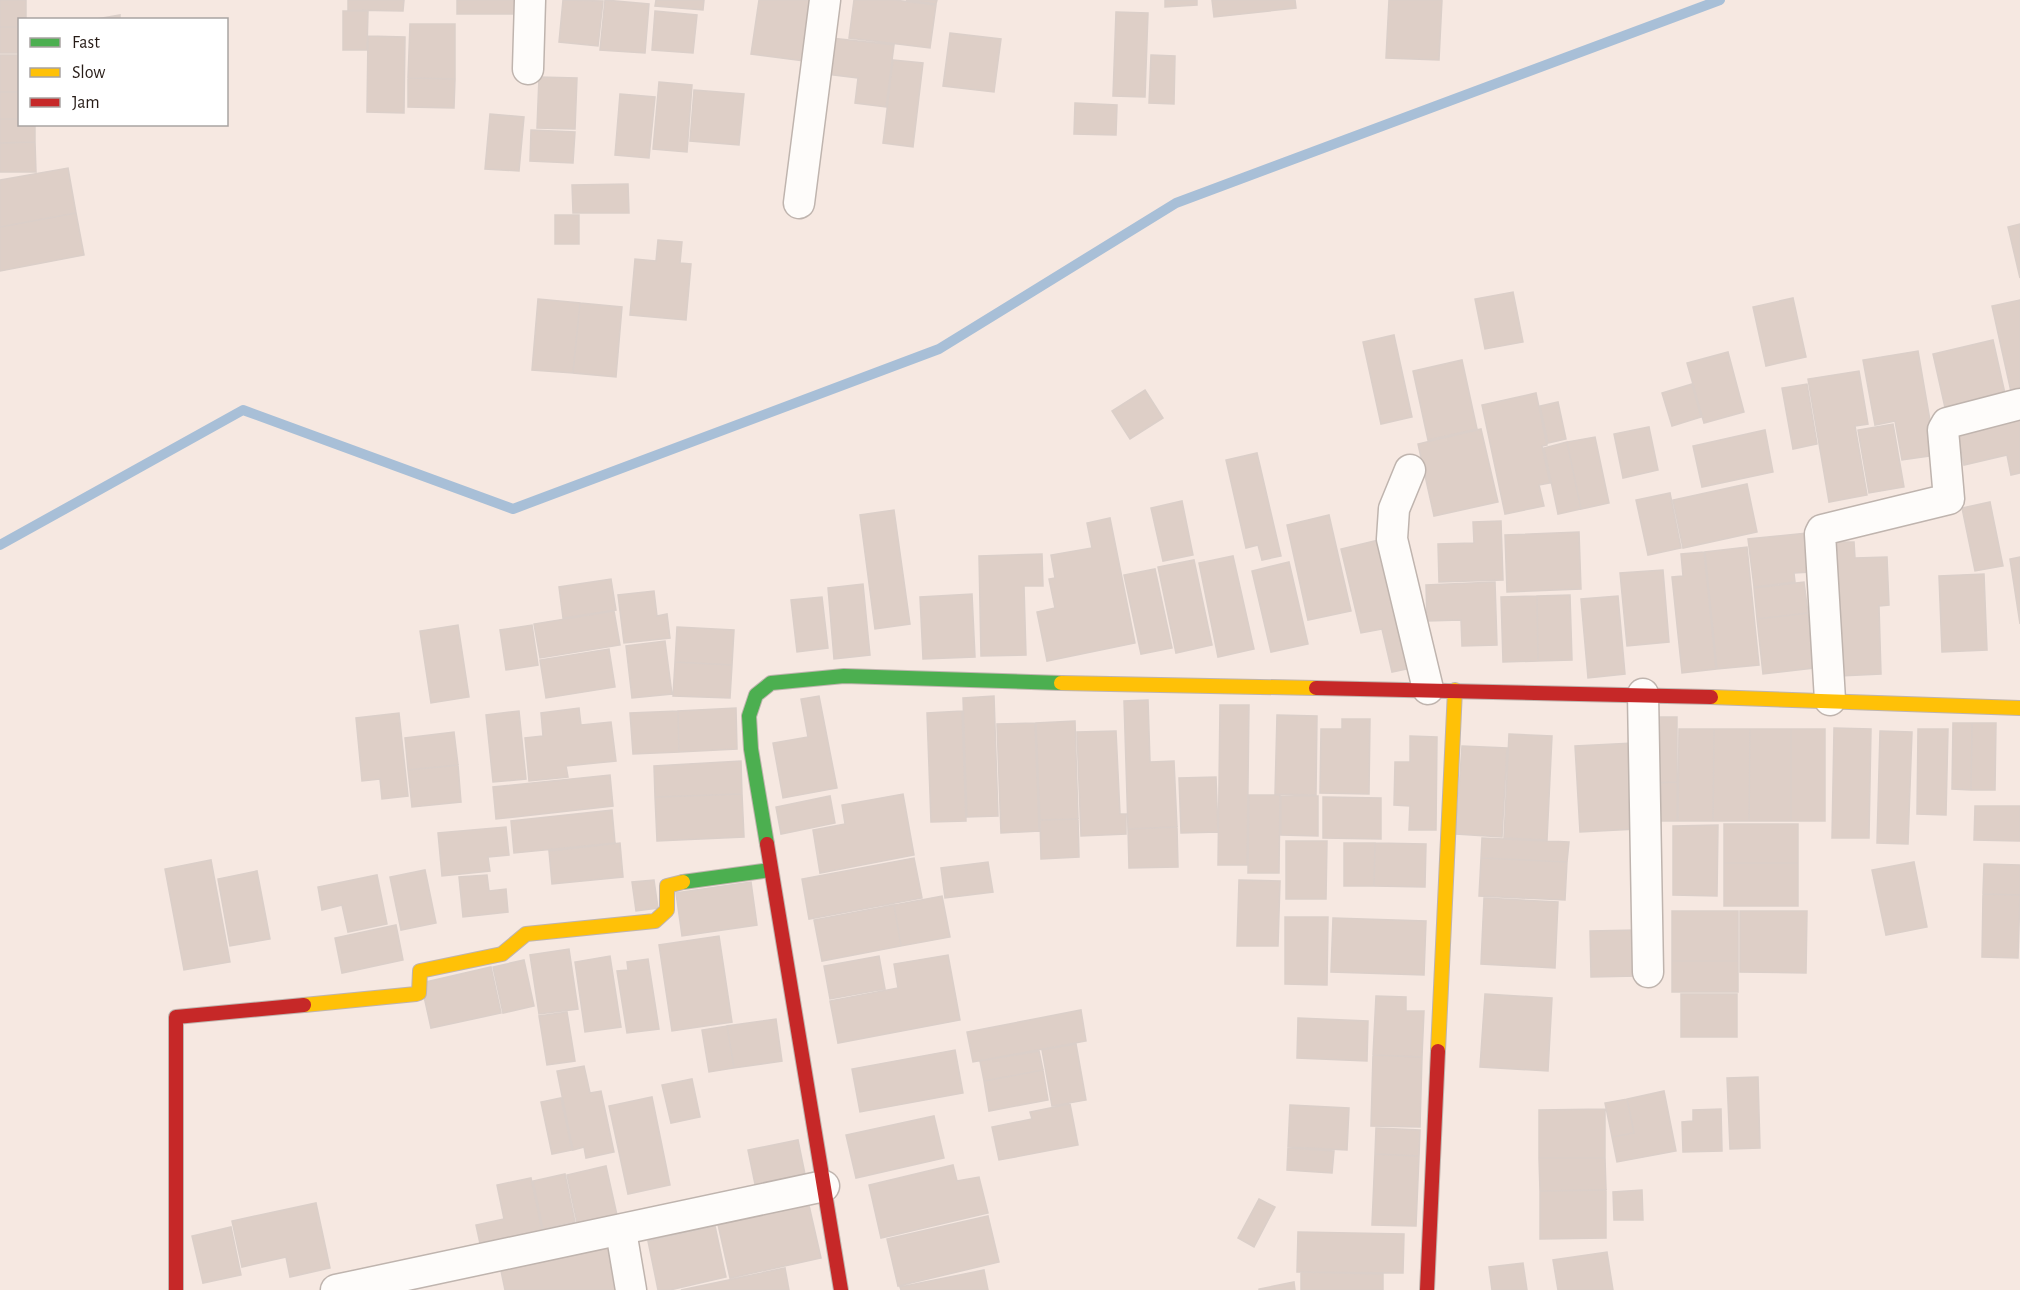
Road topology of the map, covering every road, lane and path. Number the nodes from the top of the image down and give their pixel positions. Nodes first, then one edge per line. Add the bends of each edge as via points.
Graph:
1 (530, 0) edge
2 (825, 0) edge
3 (528, 69) dead end
4 (799, 203) dead end
5 (2020, 404) edge
6 (1410, 470) dead end
7 (1442, 690) junction
8 (1643, 694) junction
9 (1830, 700) junction
10 (2020, 708) edge
11 (770, 870) junction
12 (1648, 972) dead end
13 (824, 1186) junction
14 (621, 1231) junction
15 (176, 1290) edge
16 (336, 1290) edge
17 (631, 1290) edge
18 (841, 1290) edge
19 (1427, 1290) edge

1 - 3 street
2 - 4 street
5 - 9 street via 1947,423 1943,430 1948,499 1822,530
6 - 7 street via 1394,509 1392,539
7 - 8 street
7 - 11 street via 844,676 771,683 756,695 749,716
7 - 19 street
8 - 9 street
8 - 12 street
9 - 10 street
11 - 13 street
11 - 15 street via 667,886 667,910 655,921 526,934 502,954 420,971 416,994 176,1017
13 - 14 street
13 - 18 street
14 - 16 street
14 - 17 street

